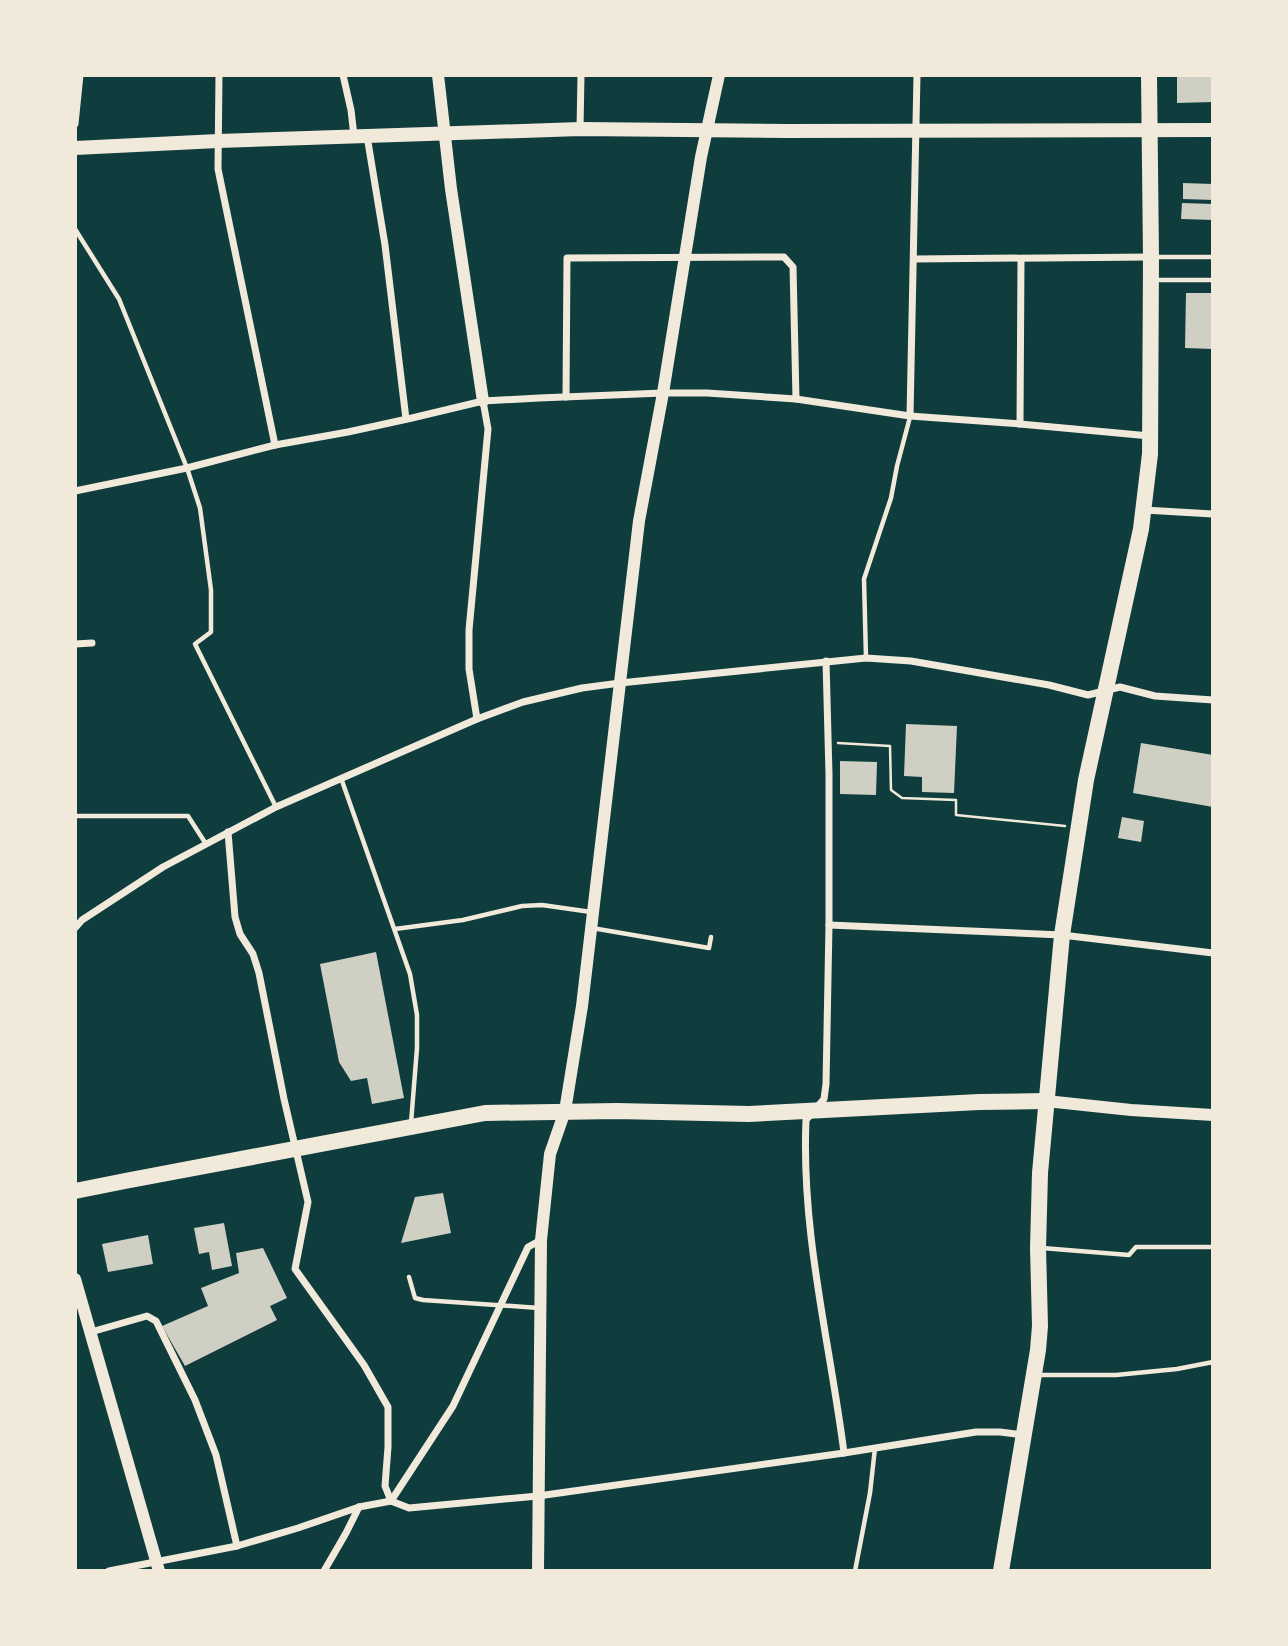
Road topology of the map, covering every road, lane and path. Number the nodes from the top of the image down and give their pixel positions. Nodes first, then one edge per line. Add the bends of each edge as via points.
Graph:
1 (80, 75) edge
2 (219, 75) edge
3 (343, 75) edge
4 (438, 75) edge
5 (581, 75) edge
6 (719, 75) edge
7 (917, 75) edge
8 (1149, 75) edge
9 (75, 124) edge
10 (579, 129) junction
11 (706, 130) junction
12 (1150, 130) junction
13 (1213, 130) edge
14 (917, 131) junction
15 (445, 133) junction
16 (361, 136) junction
17 (218, 141) junction
18 (75, 148) edge
19 (75, 229) edge
20 (685, 257) junction
21 (1151, 257) junction
22 (1213, 257) edge
23 (1021, 259) junction
24 (914, 260) junction
25 (1151, 280) junction
26 (1213, 280) edge
27 (663, 393) junction
28 (566, 397) junction
29 (796, 399) junction
30 (483, 401) junction
31 (910, 416) junction
32 (407, 419) junction
33 (1020, 424) junction
34 (1150, 436) junction
35 (275, 445) junction
36 (187, 468) junction
37 (75, 491) edge
38 (1143, 510) junction
39 (1213, 514) edge
40 (92, 643) dead end
41 (75, 644) edge
42 (866, 658) junction
43 (826, 661) junction
44 (620, 683) junction
45 (1105, 691) junction
46 (1213, 700) edge
47 (477, 719) junction
48 (828, 743) junction
49 (341, 778) junction
50 (276, 807) junction
51 (75, 816) edge
52 (1078, 828) junction
53 (228, 832) junction
54 (206, 844) junction
55 (593, 912) junction
56 (829, 925) junction
57 (75, 928) edge
58 (592, 928) junction
59 (395, 929) junction
60 (1062, 935) junction
61 (711, 937) dead end
62 (1213, 953) edge
63 (1046, 1101) junction
64 (815, 1110) junction
65 (565, 1111) junction
66 (1212, 1115) edge
67 (1213, 1121) edge
68 (410, 1128) junction
69 (295, 1149) junction
70 (75, 1191) edge
71 (541, 1240) junction
72 (1213, 1247) edge
73 (1038, 1248) junction
74 (408, 1277) dead end
75 (75, 1279) edge
76 (502, 1305) junction
77 (540, 1308) junction
78 (91, 1332) junction
79 (1213, 1362) edge
80 (1035, 1375) junction
81 (1025, 1435) junction
82 (875, 1448) junction
83 (844, 1453) junction
84 (538, 1496) junction
85 (391, 1501) junction
86 (359, 1507) junction
87 (237, 1546) junction
88 (158, 1567) edge
89 (109, 1571) edge
90 (324, 1571) edge
91 (538, 1571) edge
92 (855, 1571) edge
93 (1001, 1571) edge

1 - 9 street
2 - 17 street
3 - 16 street
4 - 15 street
5 - 10 street
6 - 11 street
7 - 14 street
8 - 12 highway
10 - 11 main road
10 - 15 main road
11 - 14 main road
11 - 20 street
12 - 13 main road
12 - 14 main road
12 - 21 highway
14 - 24 street
15 - 16 main road
15 - 30 street
16 - 17 main road
16 - 32 street via 385,245
17 - 18 main road
17 - 35 street via 218,169
19 - 36 lane via 120,299
20 - 27 street
20 - 28 street via 567,258
20 - 29 street via 784,257 793,267
21 - 22 lane
21 - 23 street
21 - 25 highway
23 - 24 street
23 - 33 street
24 - 31 street
25 - 26 lane
25 - 34 highway
27 - 28 street
27 - 29 street
27 - 44 street via 639,521
28 - 30 street
29 - 31 street
30 - 32 street
30 - 47 street via 488,429 468,630
31 - 33 street
31 - 42 lane via 891,498 864,579
32 - 35 street
33 - 34 street
34 - 38 highway
35 - 36 street
36 - 37 street
36 - 50 lane via 200,508 211,590 211,632 195,644
38 - 39 street
38 - 45 highway
40 - 41 street
42 - 43 street
42 - 45 street via 923,663 1088,695
43 - 44 street
43 - 48 street
44 - 47 street via 523,702
44 - 55 street
45 - 46 street via 1120,687 1155,696
45 - 52 highway
47 - 49 street
48 - 52 path via 890,747 891,790 902,798 956,800 956,815
48 - 56 street
49 - 50 street
49 - 59 lane
50 - 53 street
51 - 54 lane via 188,816
52 - 60 highway
53 - 54 street
53 - 69 street via 235,917 259,973
54 - 57 street via 163,867
55 - 58 street
55 - 59 lane via 522,906
56 - 60 street
56 - 64 street via 826,1084 824,1099
58 - 61 lane via 709,948
58 - 65 street
59 - 68 lane via 410,974 416,1015
60 - 62 street
60 - 63 highway
63 - 64 highway
63 - 66 street
63 - 73 highway
64 - 65 highway via 749,1114
64 - 83 street via 806,1121 807,1205
65 - 68 highway via 485,1114
65 - 71 street via 550,1154
66 - 67 street
68 - 69 highway
69 - 70 highway
69 - 85 street via 308,1202 295,1269 364,1364 388,1407 385,1486
71 - 76 street via 528,1247
71 - 77 street
72 - 73 lane via 1136,1247 1129,1255
73 - 80 highway via 1040,1326
74 - 76 lane via 415,1298
75 - 78 street
76 - 77 lane
76 - 85 street via 453,1406
77 - 84 street
78 - 87 street via 147,1316 156,1321 216,1455
78 - 88 street
79 - 80 lane via 1116,1376
80 - 81 highway
81 - 82 street via 976,1432
81 - 93 highway
82 - 83 street
82 - 92 lane
83 - 84 street
84 - 85 street via 410,1508
84 - 91 street
85 - 86 street
86 - 87 street
86 - 90 street
87 - 88 street
88 - 89 street

